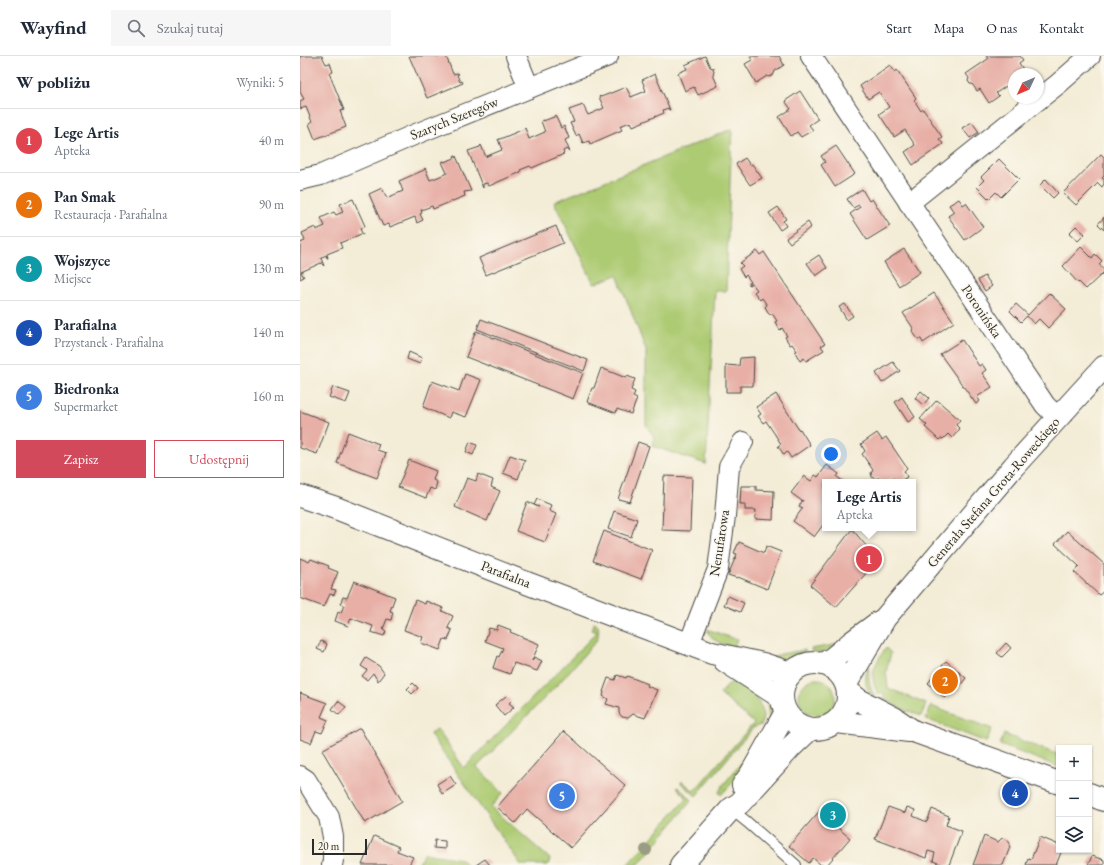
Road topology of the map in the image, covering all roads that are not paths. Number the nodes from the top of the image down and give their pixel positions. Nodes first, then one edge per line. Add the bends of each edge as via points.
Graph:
1 (516, 56) edge
2 (608, 56) edge
3 (811, 56) edge
4 (1090, 56) edge
5 (529, 88) junction
6 (300, 180) edge
7 (909, 203) junction
8 (1104, 367) edge
9 (1057, 417) junction
10 (743, 442) dead end
11 (300, 496) edge
12 (885, 618) junction
13 (689, 644) junction
14 (712, 653) junction
15 (823, 664) junction
16 (792, 672) junction
17 (848, 688) junction
18 (784, 705) junction
19 (836, 722) junction
20 (810, 729) junction
21 (913, 731) junction
22 (300, 776) edge
23 (1056, 782) edge
24 (1092, 795) edge
25 (1104, 800) edge
26 (731, 809) junction
27 (332, 865) edge
28 (681, 865) edge
29 (796, 865) edge

1 - 5 street
2 - 5 street, Szarych Szeregów
3 - 7 street, Poronińska
4 - 7 street
5 - 6 street, Szarych Szeregów via 321,175
7 - 9 street, Poronińska via 1045,405
8 - 9 street, Generała Stefana Grota-Roweckiego
9 - 12 street, Generała Stefana Grota-Roweckiego
10 - 13 street, Nenufarowa via 729,467 718,569
11 - 13 street, Parafialna
12 - 15 street, Generała Stefana Grota-Roweckiego
12 - 17 street, Generała Stefana Grota-Roweckiego
13 - 14 street, Parafialna
14 - 16 street, Parafialna
14 - 18 street, Parafialna
15 - 16 street via 804,665
15 - 17 street via 839,673
16 - 18 street via 784,686
17 - 19 street via 847,707
17 - 21 street via 859,700
18 - 20 street via 796,724
18 - 26 street
19 - 20 street via 820,730
19 - 21 street
20 - 26 street via 740,803
21 - 23 street
22 - 27 street via 306,780 329,817 333,837
24 - 25 street
26 - 28 street
26 - 29 lane

